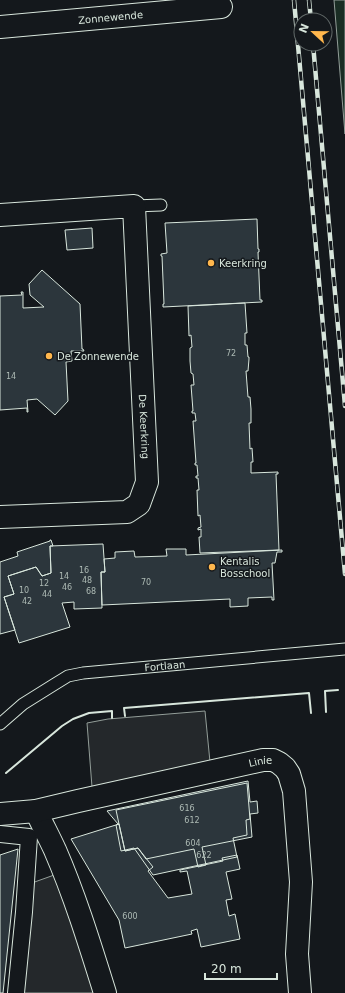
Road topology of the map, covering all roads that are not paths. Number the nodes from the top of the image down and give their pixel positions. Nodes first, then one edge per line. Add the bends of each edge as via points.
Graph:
1 (221, 7) dead end
2 (0, 27) edge
3 (161, 205) dead end
4 (134, 206) junction
5 (0, 215) edge
6 (0, 518) edge
7 (345, 649) edge
8 (0, 724) edge
9 (36, 812) junction
10 (0, 814) edge
11 (0, 834) edge
12 (29, 838) junction
13 (16, 993) edge
14 (105, 993) edge
15 (300, 993) edge

1 - 2 street, Zonnewende
3 - 4 lane
4 - 5 street
4 - 6 street, De Keerkring via 147,482 139,504 127,512
7 - 8 lane, Fortlaan via 68,676 23,704
9 - 10 street, Linie
9 - 12 street
9 - 14 street via 66,878
9 - 15 street, Linie via 257,761 273,760 279,763 289,774 294,791 301,882 297,954
11 - 12 street
12 - 13 street

